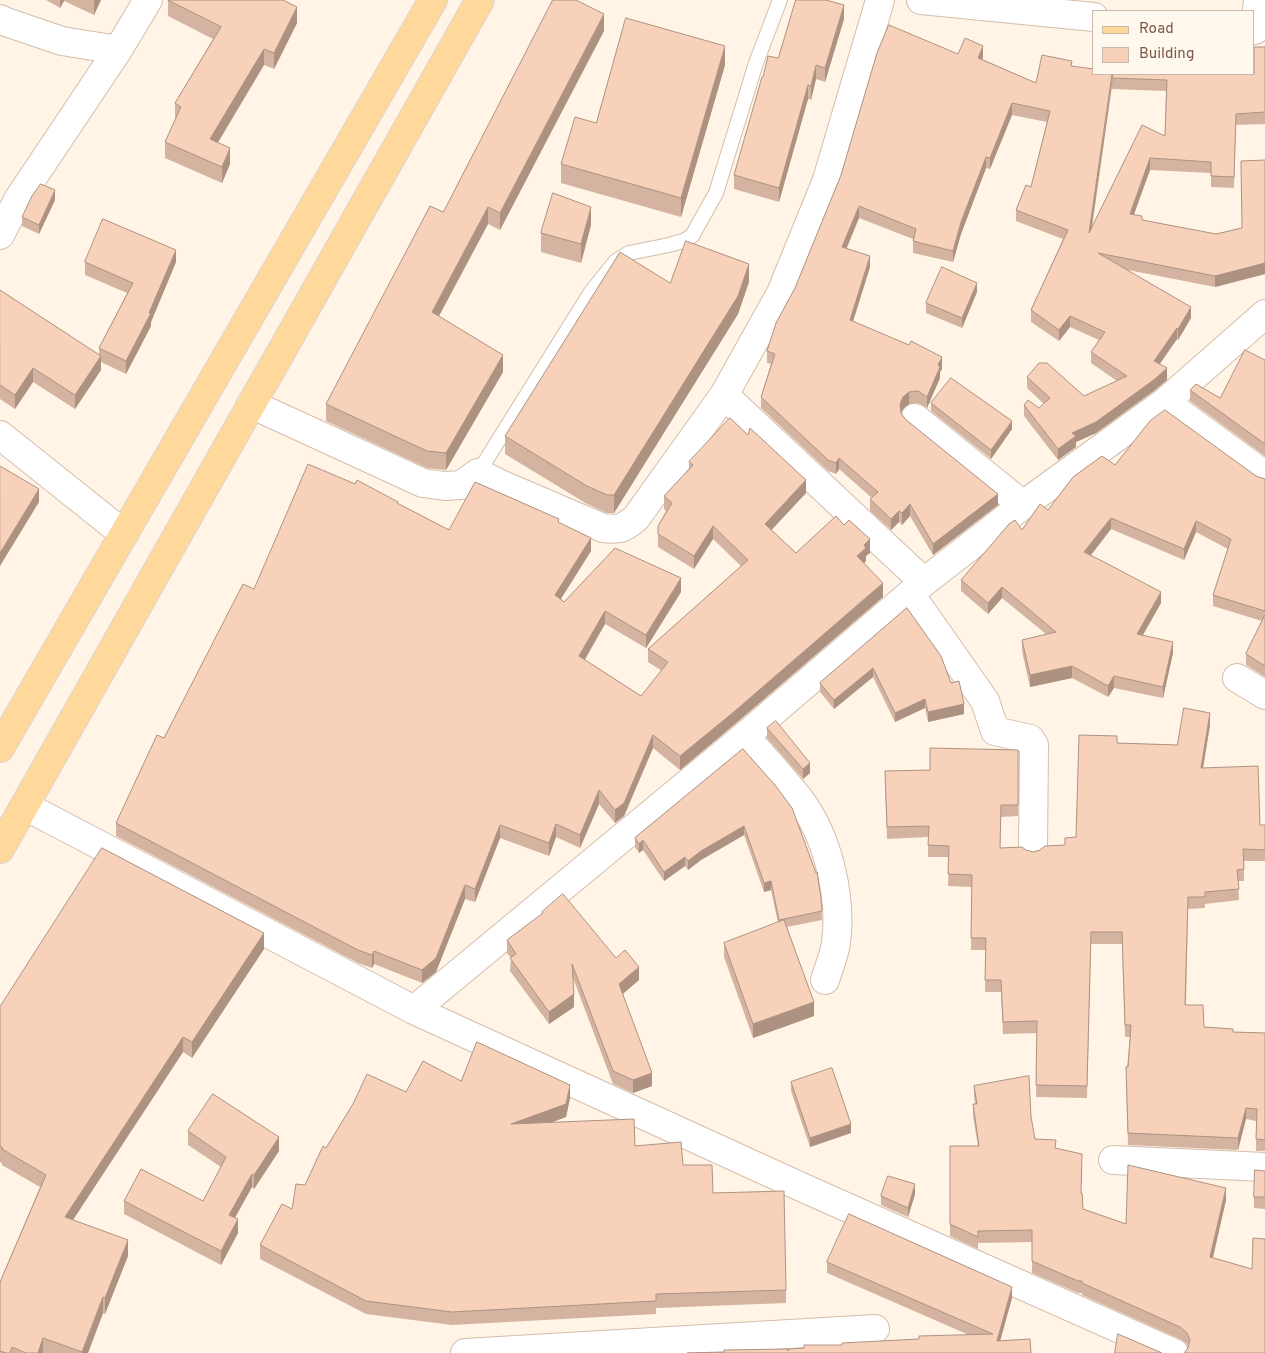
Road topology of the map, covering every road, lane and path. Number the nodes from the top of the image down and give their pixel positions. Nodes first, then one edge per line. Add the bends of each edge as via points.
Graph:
1 (148, 0) edge
2 (433, 0) edge
3 (480, 0) edge
4 (780, 0) edge
5 (880, 0) edge
6 (921, 0) edge
7 (1258, 0) edge
8 (1088, 11) edge
9 (0, 19) edge
10 (1258, 30) edge
11 (118, 50) junction
12 (0, 235) edge
13 (1265, 314) edge
14 (724, 395) junction
15 (1165, 402) junction
16 (251, 404) junction
17 (915, 418) dead end
18 (0, 435) edge
19 (478, 473) junction
20 (1265, 475) edge
21 (1023, 505) junction
22 (124, 534) junction
23 (917, 588) junction
24 (1237, 678) dead end
25 (1265, 695) edge
26 (745, 736) junction
27 (0, 748) edge
28 (25, 806) junction
29 (1034, 848) dead end
30 (0, 849) edge
31 (825, 980) dead end
32 (414, 1010) junction
33 (1113, 1160) dead end
34 (1265, 1167) edge
35 (875, 1329) dead end
36 (465, 1353) edge
37 (1174, 1353) edge

1 - 11 street
2 - 22 main road
3 - 16 main road
4 - 19 lane via 756,63 716,193 692,236 670,245 629,253 616,261 591,292
5 - 14 street via 827,180 781,293
6 - 8 street
7 - 10 street
9 - 11 street via 62,40
11 - 12 street via 20,198
13 - 15 street
14 - 19 street via 636,518 626,527 603,528
14 - 23 street
15 - 20 street
15 - 21 street
16 - 19 street via 424,483 461,485
16 - 28 main road
17 - 21 street
18 - 22 street
21 - 23 street
22 - 27 main road
23 - 26 street
23 - 29 street via 984,701 995,731 1030,739 1034,745
24 - 25 street
26 - 31 street via 801,801 820,833 831,867 836,908 836,943
26 - 32 street
28 - 30 main road
28 - 32 street
32 - 37 street
33 - 34 street
35 - 36 street

